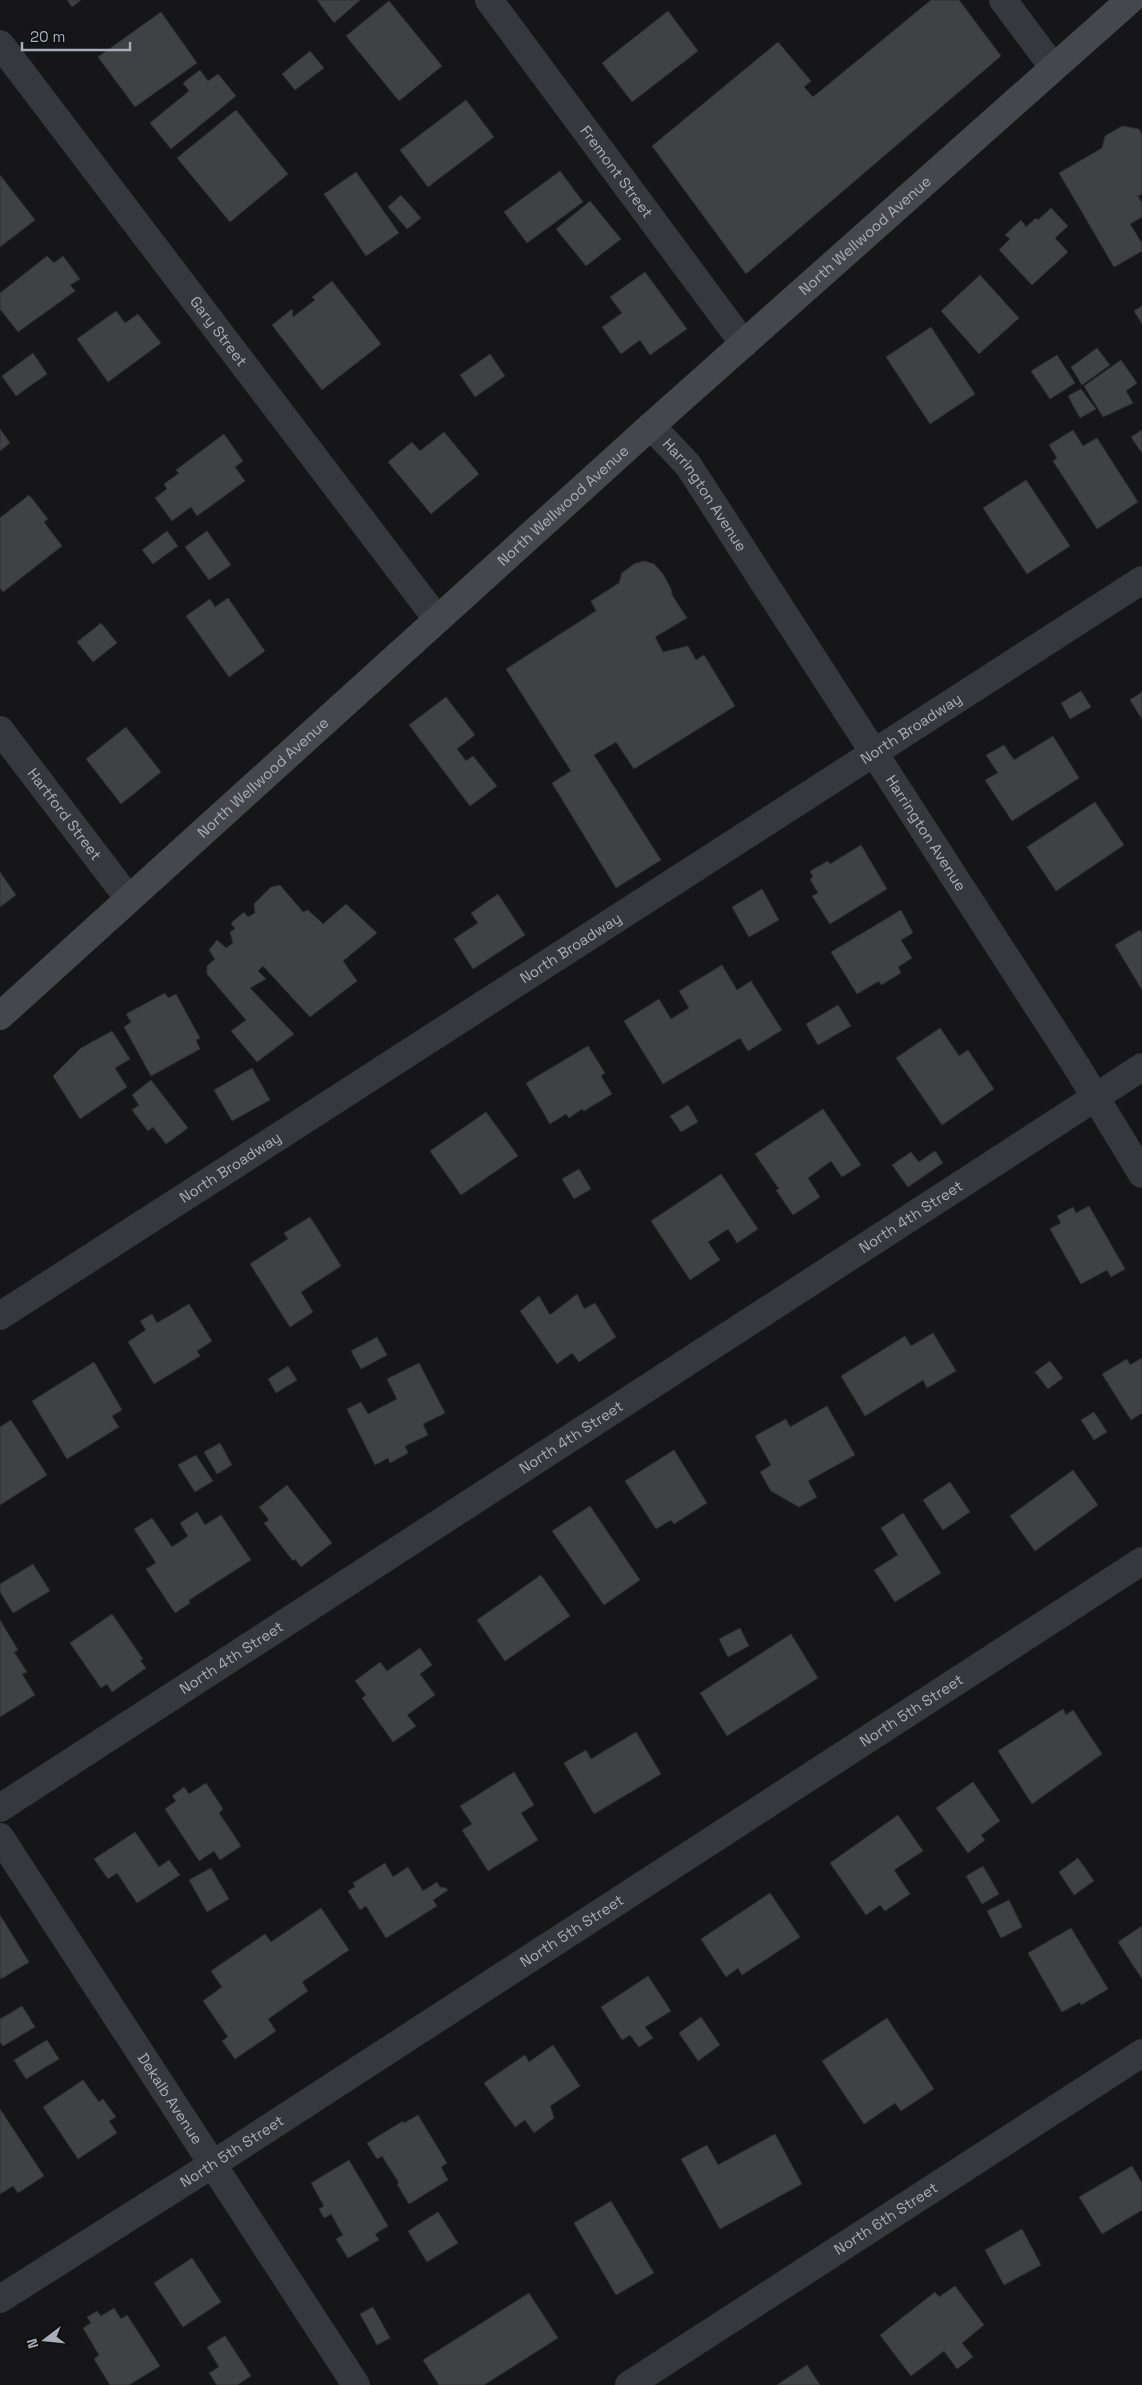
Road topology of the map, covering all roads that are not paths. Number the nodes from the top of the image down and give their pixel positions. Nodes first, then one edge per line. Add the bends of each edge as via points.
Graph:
1 (489, 0) edge
2 (1003, 0) edge
3 (1130, 0) edge
4 (0, 44) edge
5 (1053, 67) junction
6 (744, 344) junction
7 (651, 426) junction
8 (1142, 580) edge
9 (437, 619) junction
10 (0, 730) edge
11 (873, 753) junction
12 (129, 899) junction
13 (0, 1016) edge
14 (1142, 1066) edge
15 (1093, 1098) junction
16 (1142, 1174) edge
17 (0, 1316) edge
18 (1142, 1561) edge
19 (0, 1808) edge
20 (0, 1837) edge
21 (1142, 2053) edge
22 (213, 2164) junction
23 (0, 2299) edge
24 (356, 2385) edge
25 (630, 2385) edge

1 - 6 street, Fremont Street
2 - 5 street
3 - 5 main road, North Wellwood Avenue
4 - 9 street, Gary Street
5 - 6 main road, North Wellwood Avenue
6 - 7 main road, North Wellwood Avenue
7 - 9 main road, North Wellwood Avenue
7 - 11 street, Harrington Avenue via 688,465
8 - 11 street, North Broadway
9 - 12 main road, North Wellwood Avenue
10 - 12 street, Hartford Street
11 - 15 street, Harrington Avenue
11 - 17 street, North Broadway
12 - 13 main road, North Wellwood Avenue
14 - 15 street, North 4th Street
15 - 16 street, Harrington Avenue
15 - 19 street, North 4th Street
18 - 22 street, North 5th Street
20 - 22 street, Dekalb Avenue
21 - 25 street, North 6th Street
22 - 23 street, North 5th Street
22 - 24 street, Dekalb Avenue

